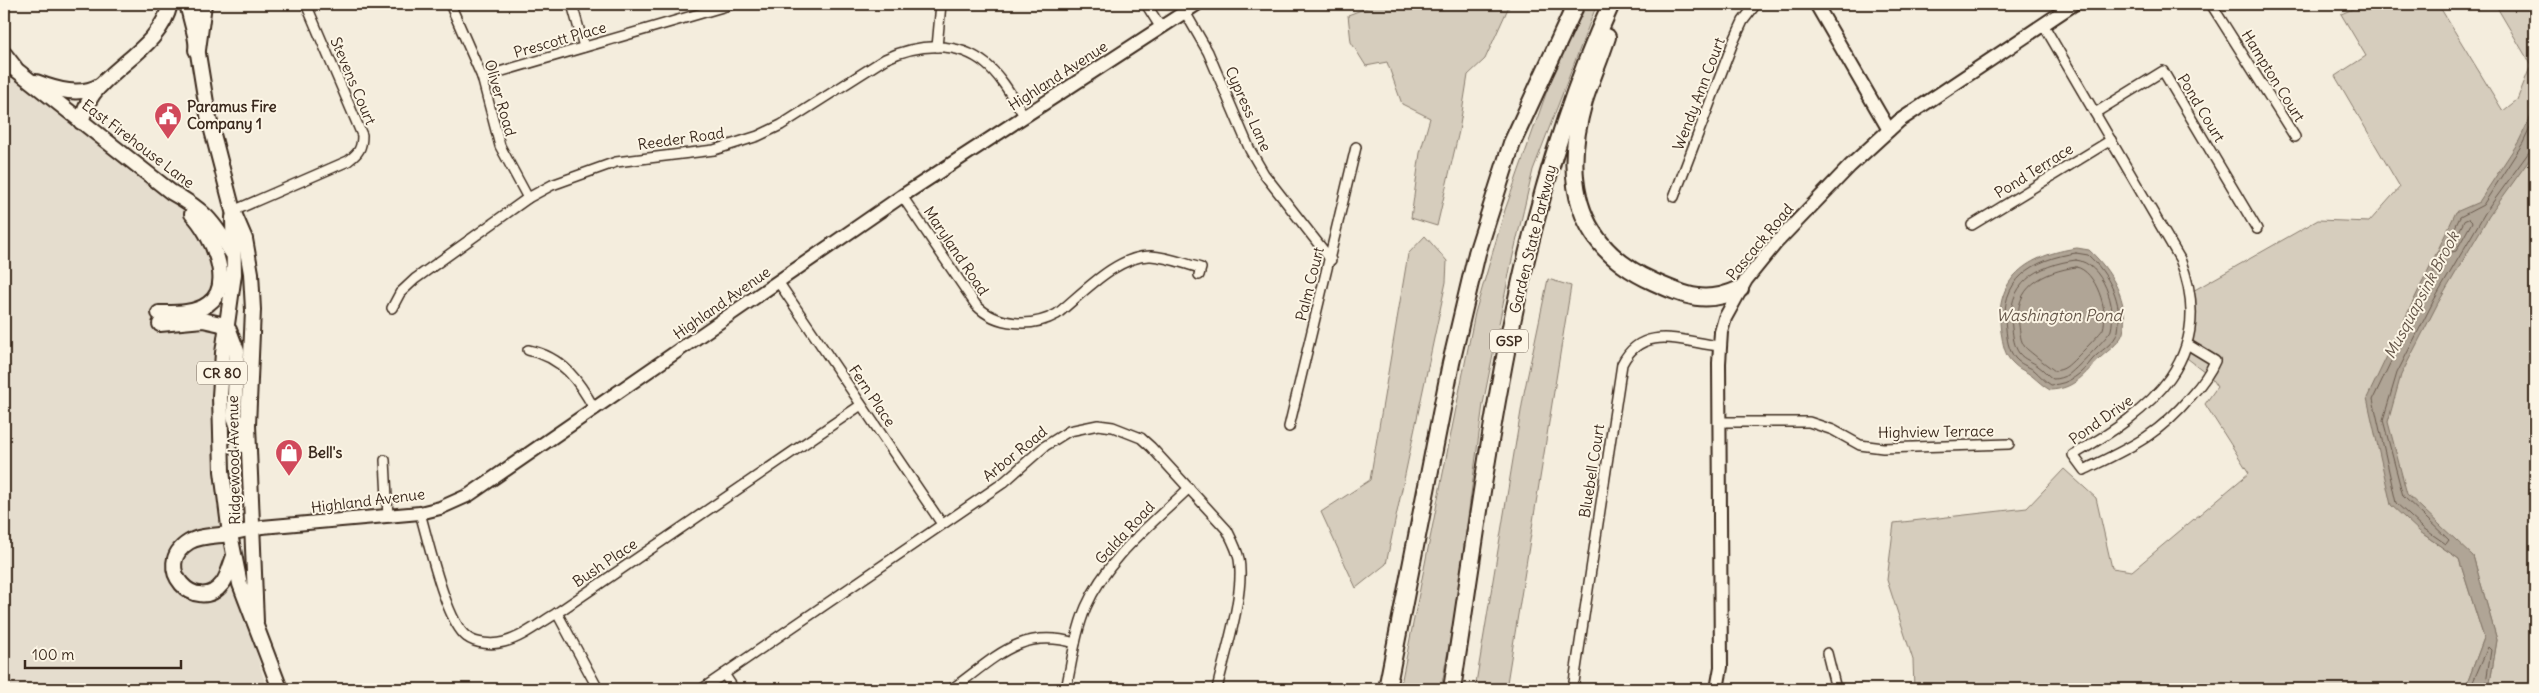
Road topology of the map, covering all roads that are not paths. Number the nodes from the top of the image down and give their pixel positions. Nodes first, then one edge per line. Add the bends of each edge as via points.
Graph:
1 (170, 4) edge
2 (187, 4) edge
3 (203, 4) edge
4 (306, 4) edge
5 (450, 4) edge
6 (572, 4) edge
7 (733, 4) edge
8 (941, 4) edge
9 (1146, 4) edge
10 (1198, 4) edge
11 (1566, 4) edge
12 (1576, 4) edge
13 (1611, 4) edge
14 (1616, 4) edge
15 (1756, 4) edge
16 (1816, 4) edge
17 (2074, 4) edge
18 (2211, 4) edge
19 (1185, 12) junction
20 (2043, 24) junction
21 (1161, 28) junction
22 (584, 47) junction
23 (937, 47) junction
24 (197, 50) junction
25 (12, 66) edge
26 (482, 77) junction
27 (106, 81) junction
28 (2095, 113) junction
29 (1025, 117) junction
30 (81, 122) junction
31 (1889, 130) junction
32 (2295, 137) dead end
33 (2111, 140) junction
34 (1512, 143) junction
35 (1356, 147) dead end
36 (171, 192) junction
37 (902, 196) junction
38 (1674, 197) dead end
39 (528, 198) junction
40 (233, 211) junction
41 (1972, 226) dead end
42 (2257, 229) dead end
43 (233, 255) junction
44 (1331, 260) junction
45 (1199, 275) dead end
46 (779, 283) junction
47 (1740, 289) junction
48 (392, 308) dead end
49 (227, 328) junction
50 (2187, 344) junction
51 (1720, 346) junction
52 (528, 350) dead end
53 (861, 404) junction
54 (595, 410) junction
55 (1719, 422) junction
56 (1289, 427) dead end
57 (2009, 444) dead end
58 (248, 457) junction
59 (384, 460) dead end
60 (1189, 488) junction
61 (420, 513) junction
62 (388, 517) junction
63 (942, 524) junction
64 (251, 529) junction
65 (230, 534) junction
66 (234, 556) junction
67 (557, 613) junction
68 (256, 622) junction
69 (1075, 643) junction
70 (1827, 653) dead end
71 (724, 674) junction
72 (280, 689) edge
73 (598, 689) edge
74 (702, 689) edge
75 (734, 689) edge
76 (952, 689) edge
77 (1066, 689) edge
78 (1217, 689) edge
79 (1387, 689) edge
80 (1452, 689) edge
81 (1573, 689) edge
82 (1717, 689) edge
83 (1836, 689) edge

1 - 27 main road via 157,31
2 - 24 main road, Ridgewood Avenue / CR 80
3 - 24 highway
4 - 40 street, Stevens Court via 362,135 362,146 348,162
5 - 26 street, Oliver Road
6 - 22 street
7 - 22 street, Prescott Place
8 - 23 street
9 - 21 street
10 - 19 street, Highland Avenue
11 - 34 highway via 1523,98
12 - 34 highway
13 - 80 highway, Garden State Parkway / GSP via 1568,112 1526,261 1492,438
14 - 47 highway via 1584,101 1577,136 1574,171 1582,214 1604,249 1626,268 1640,275 1697,298 1713,298
15 - 38 street, Wendy Ann Court via 1743,21 1732,45
16 - 31 street
17 - 20 street, Pascack Road
18 - 32 street, Hampton Court
19 - 21 street, Highland Avenue
19 - 44 street, Cypress Lane via 1208,52 1250,150 1264,174
20 - 28 street, Pond Drive
20 - 31 street, Pascack Road
21 - 29 street, Highland Avenue
22 - 26 street, Prescott Place
23 - 29 street, Reeder Road via 960,50 987,65
23 - 39 street, Reeder Road via 902,50 758,136 714,150 616,162 571,177
24 - 40 main road, Ridgewood Avenue / CR 80 via 208,115
25 - 27 main road via 56,89 74,92 87,91
25 - 30 main road, East Firehouse Lane
26 - 39 street, Oliver Road via 500,146
27 - 30 main road via 90,99
28 - 33 street, Pond Drive
28 - 42 street, Pond Court via 2163,71
29 - 37 street, Highland Avenue
30 - 36 main road, East Firehouse Lane
31 - 47 street, Pascack Road via 1863,152 1776,243
33 - 41 street, Pond Terrace
33 - 50 street, Pond Drive via 2187,276 2192,309
34 - 79 highway via 1477,253 1460,326
35 - 44 street, Palm Court
36 - 43 main road, East Firehouse Lane via 204,213
36 - 49 main road via 211,239 219,266 219,285 216,296 206,306 159,319 215,321
37 - 45 street, Maryland Road via 976,305 996,320 1048,320 1118,265 1142,256 1201,268
37 - 46 street, Highland Avenue
39 - 48 street, Reeder Road via 415,279 400,293
40 - 43 main road, Ridgewood Avenue / CR 80
40 - 58 main road, Ridgewood Avenue / CR 80 via 245,239 253,290
43 - 49 main road, Ridgewood Avenue / CR 80 via 233,291
44 - 56 street, Palm Court
46 - 53 street, Fern Place
46 - 54 street, Highland Avenue
47 - 51 street, Pascack Road via 1725,318
49 - 58 main road via 235,340 237,351 234,416
49 - 65 main road, Ridgewood Avenue / CR 80 via 220,418 222,471
50 - 50 street, Pond Drive via 2215,361 2209,375 2172,419 2137,444 2084,470 2073,454 2106,436 2141,410 2172,374
51 - 55 street, Pascack Road
51 - 81 street, Bluebell Court via 1674,337 1651,340 1633,348 1622,364
52 - 54 street via 544,354 562,366 580,383
53 - 63 street, Fern Place
53 - 67 street, Bush Place
54 - 61 street, Highland Avenue via 469,495
55 - 57 street, Highview Terrace via 1809,422 1833,430 1860,445 1883,448
55 - 82 street, Pascack Road via 1721,667
58 - 64 main road, Ridgewood Avenue / CR 80
59 - 62 street
60 - 63 street, Arbor Road via 1141,438 1113,427 1085,426 1056,438 1003,484
60 - 69 street, Galda Road via 1110,567 1086,607
60 - 78 street, Arbor Road via 1227,530 1239,558 1239,588
61 - 62 street, Highland Avenue
61 - 67 street, Bush Place via 448,605 456,625 467,637 502,643
62 - 64 street, Highland Avenue
63 - 71 street, Arbor Road
64 - 65 street, Highland Avenue
64 - 68 main road, Ridgewood Avenue / CR 80
65 - 66 main road, Ridgewood Avenue / CR 80
65 - 66 main road via 188,542 176,557 175,574 188,590 209,593 223,583
66 - 68 main road, Ridgewood Avenue / CR 80 via 240,584
67 - 73 street
68 - 72 main road, Ridgewood Avenue / CR 80
69 - 76 street via 1052,637 1025,640
69 - 77 street, Galda Road
70 - 83 street
71 - 74 street, Arbor Road
71 - 75 street

